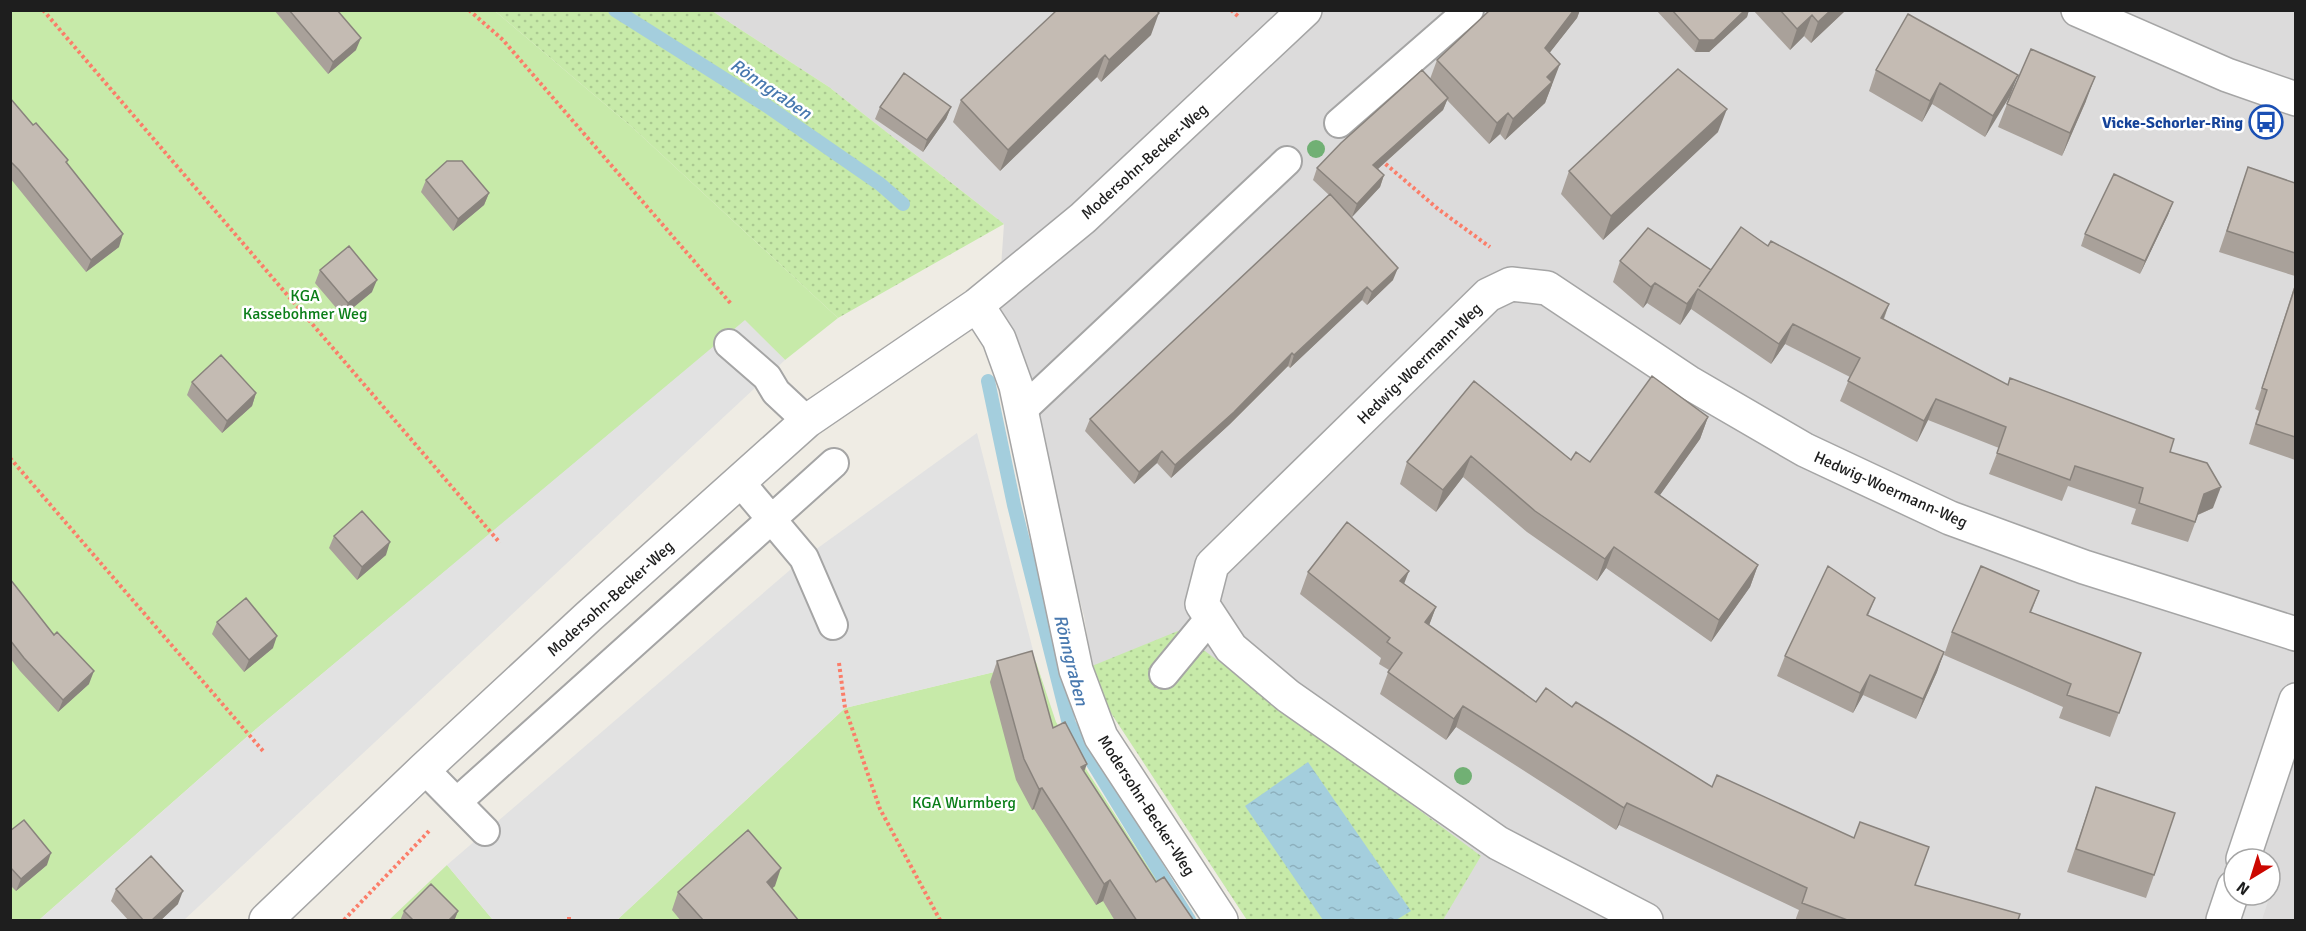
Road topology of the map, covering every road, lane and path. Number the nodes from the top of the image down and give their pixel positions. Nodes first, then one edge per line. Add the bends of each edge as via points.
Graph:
1 (43, 10) edge
2 (469, 10) edge
3 (1305, 10) edge
4 (1469, 10) edge
5 (2078, 10) edge
6 (2295, 99) edge
7 (1339, 123) joint
8 (1287, 161) dead end
9 (1492, 248) dead end
10 (977, 305) junction
11 (729, 344) joint
12 (1021, 411) junction
13 (807, 421) junction
14 (10, 458) edge
15 (834, 463) dead end
16 (740, 482) junction
17 (771, 520) junction
18 (500, 543) dead end
19 (1211, 617) junction
20 (833, 625) joint
21 (2295, 634) edge
22 (1164, 674) dead end
23 (2295, 700) edge
24 (263, 751) dead end
25 (424, 769) junction
26 (458, 801) junction
27 (485, 831) dead end
28 (2247, 847) edge
29 (266, 921) edge
30 (344, 921) edge
31 (940, 921) edge
32 (1221, 921) edge
33 (1646, 921) edge

1 - 18 path
2 - 11 path via 503,40 745,321
3 - 10 street, Modersohn-Becker-Weg via 1083,218
4 - 7 lane
5 - 6 street via 2227,75
7 - 9 path via 1438,208
8 - 12 lane
10 - 12 street, Modersohn-Becker-Weg via 999,339
10 - 13 street, Modersohn-Becker-Weg
11 - 13 lane via 767,377 776,392
12 - 32 street, Modersohn-Becker-Weg via 1076,670 1101,737
13 - 16 street, Modersohn-Becker-Weg
14 - 24 path
15 - 17 lane
16 - 17 lane
16 - 25 street, Modersohn-Becker-Weg
17 - 20 lane via 804,558
17 - 26 lane
19 - 21 street, Hedwig-Woermann-Weg via 1202,604 1212,565 1488,296 1511,284 1547,288 1688,382 1804,450 1950,518 2084,567
19 - 22 lane
19 - 33 street, Hedwig-Woermann-Weg via 1231,648 1288,696 1498,843
20 - 31 path via 845,708 880,808
23 - 28 street
25 - 26 lane
25 - 29 street, Modersohn-Becker-Weg
26 - 27 lane
26 - 30 path

